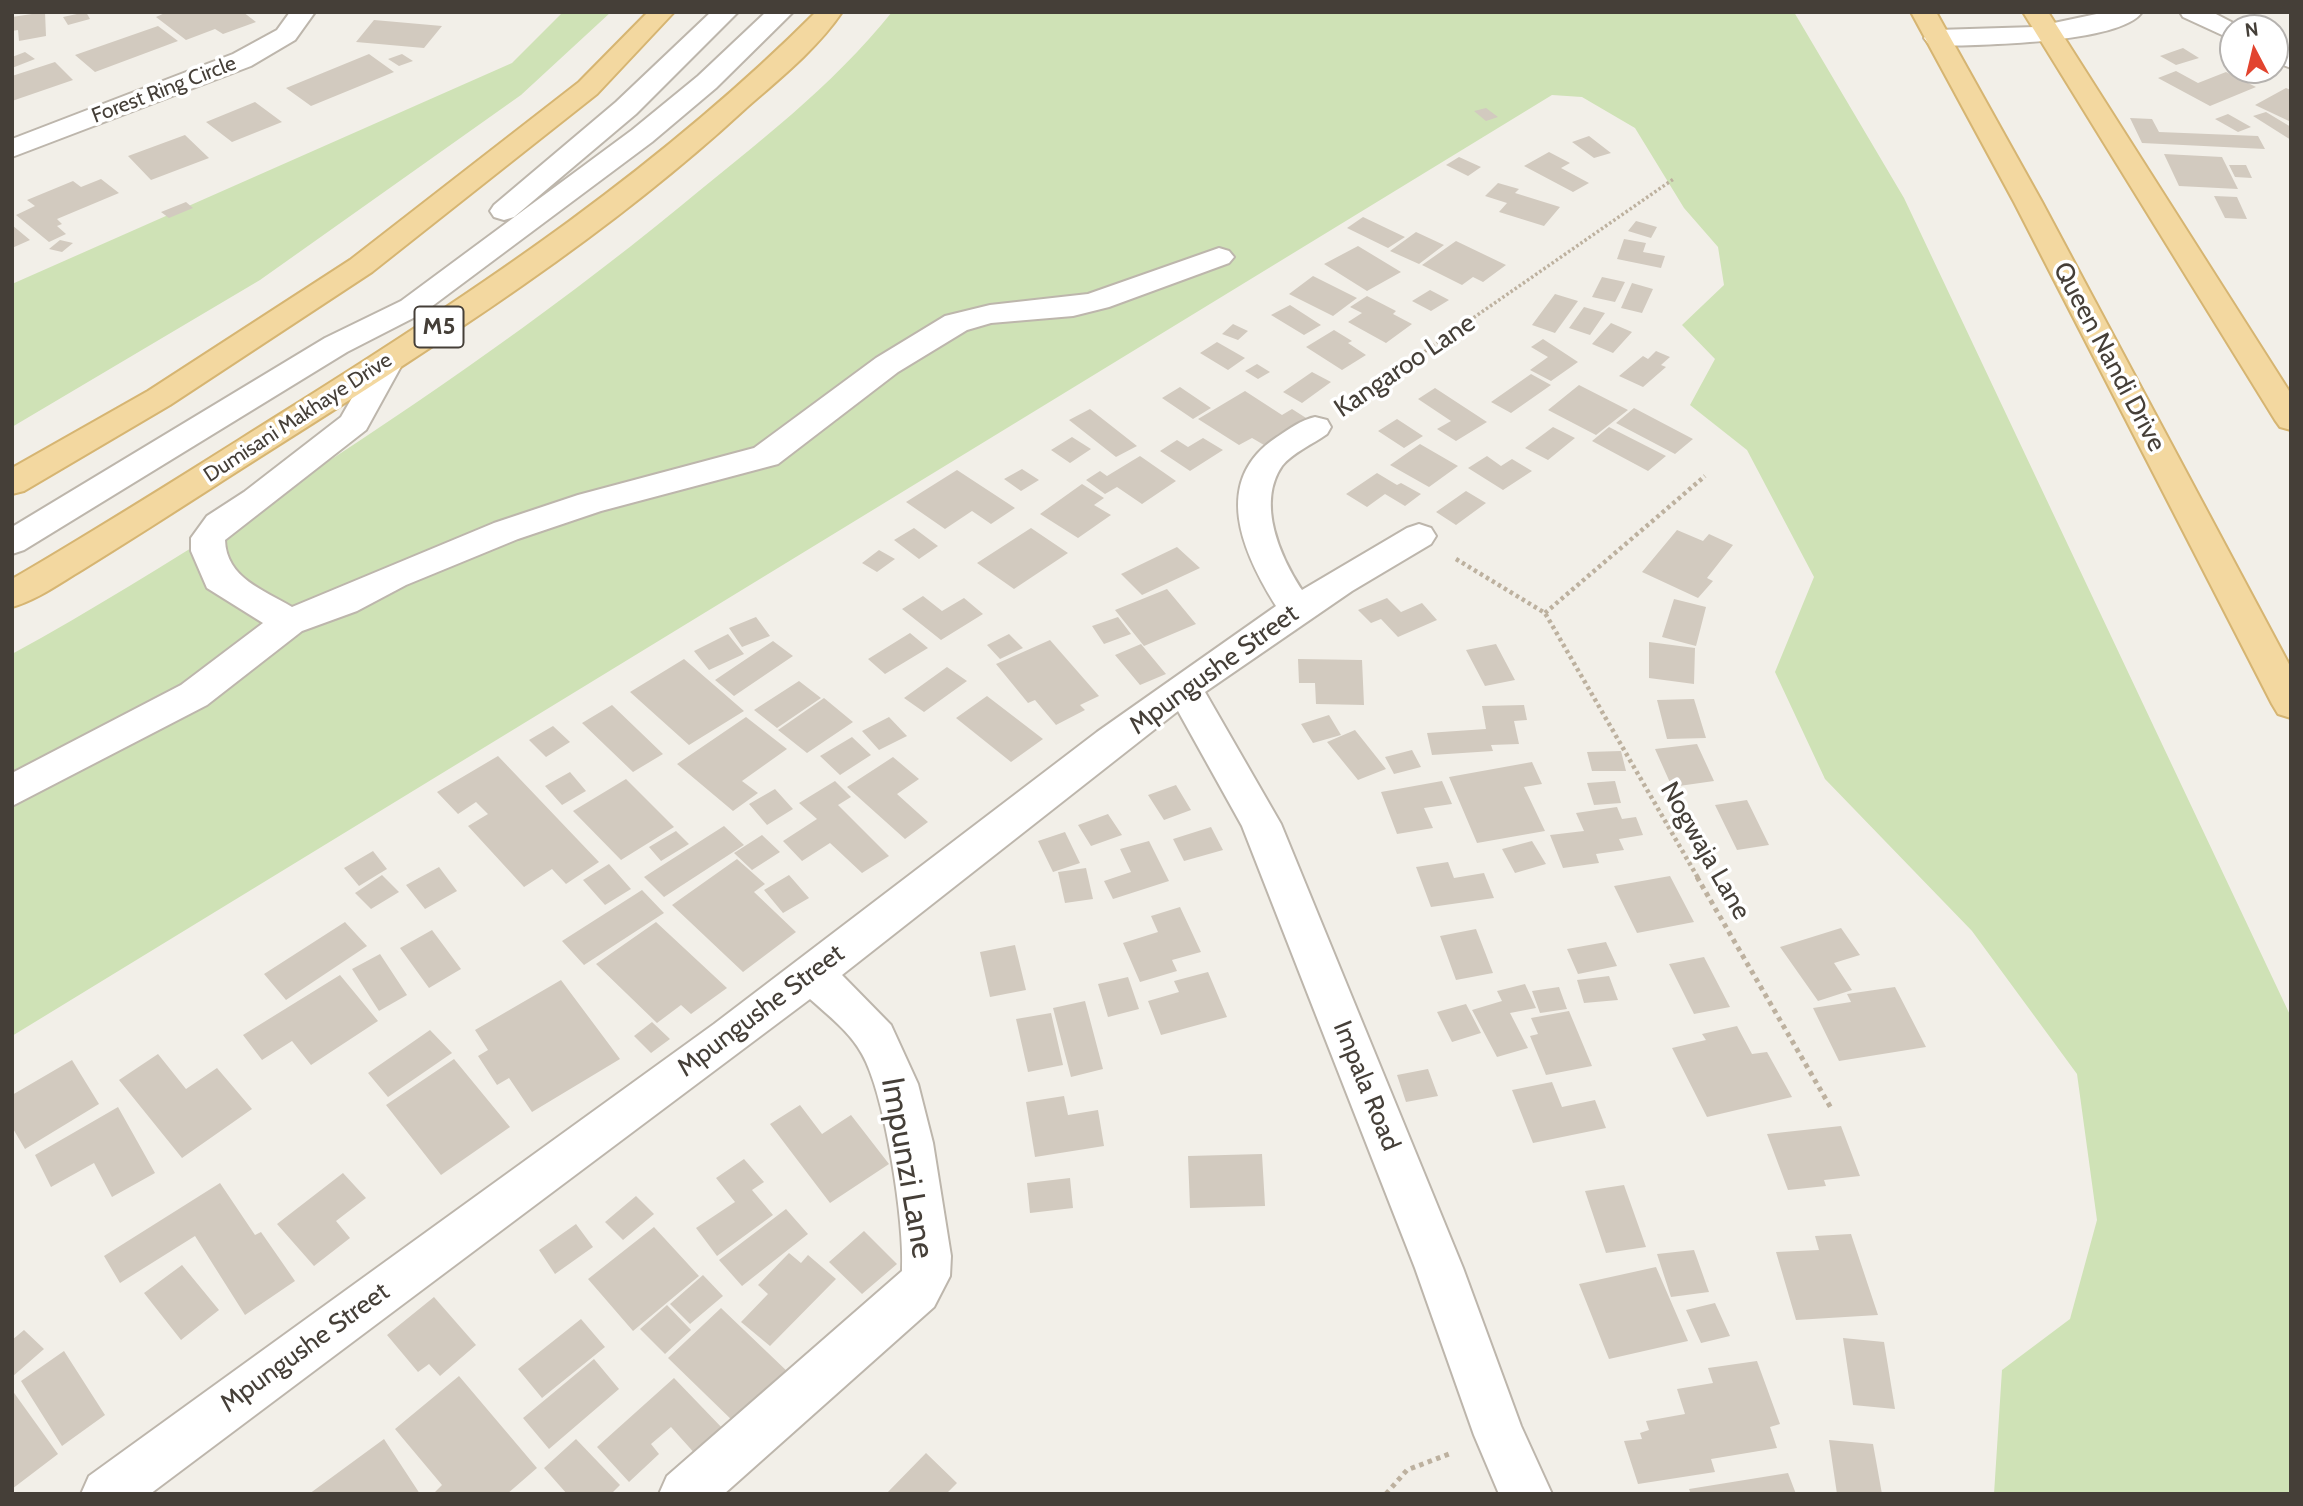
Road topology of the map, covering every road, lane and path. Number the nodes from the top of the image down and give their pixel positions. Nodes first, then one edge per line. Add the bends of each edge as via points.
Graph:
1 (303, 12) edge
2 (662, 12) edge
3 (726, 12) edge
4 (780, 12) edge
5 (830, 12) edge
6 (1923, 12) edge
7 (2130, 12) edge
8 (2192, 12) edge
9 (2041, 24) edge
10 (2219, 25) edge
11 (1937, 38) junction
12 (12, 149) edge
13 (1675, 178) dead end
14 (1219, 257) dead end
15 (336, 345) junction
16 (388, 361) junction
17 (2291, 420) edge
18 (1315, 427) joint
19 (1705, 476) dead end
20 (12, 483) edge
21 (1419, 536) joint
22 (12, 542) edge
23 (12, 595) edge
24 (1297, 610) junction
25 (1545, 613) junction
26 (289, 622) junction
27 (1184, 688) junction
28 (2291, 705) edge
29 (12, 791) edge
30 (812, 974) junction
31 (1831, 1108) dead end
32 (1499, 1435) junction
33 (107, 1494) edge
34 (685, 1494) edge
35 (1386, 1494) edge
36 (1526, 1494) edge

1 - 12 street, Forest Ring Circle via 286,35 242,60
2 - 20 main road via 578,97 361,266 159,398
3 - 15 street via 626,108 503,212 387,295
4 - 15 street via 707,82 581,184 412,307
5 - 16 main road, Dumisani Makhaye Drive / M5 via 772,71 631,191
6 - 11 main road, Queen Nandi Drive
7 - 9 street via 2093,26
8 - 10 street
9 - 11 street
9 - 17 main road
11 - 28 main road, Queen Nandi Drive
13 - 18 path, Kangaroo Lane
14 - 26 street via 1098,301 990,314 956,323 887,365 753,462 601,500 506,531
15 - 22 street
16 - 23 main road, Dumisani Makhaye Drive / M5
16 - 26 street via 354,423 219,524 208,538 208,551 220,579
18 - 24 street, Kangaroo Lane via 1264,467 1256,495 1256,536
19 - 25 path
21 - 24 street, Mpungushe Street
21 - 25 path, Nogwaja Lane
24 - 27 street, Mpungushe Street
25 - 31 path, Nogwaja Lane
26 - 29 street via 194,695
27 - 30 street, Mpungushe Street
27 - 32 street, Impala Road via 1261,824 1439,1268
30 - 33 street, Mpungushe Street
30 - 34 street, Impunzi Lane via 876,1037 888,1059 908,1136 927,1256 926,1276 917,1291
32 - 35 path via 1407,1470
32 - 36 street, Impala Road

